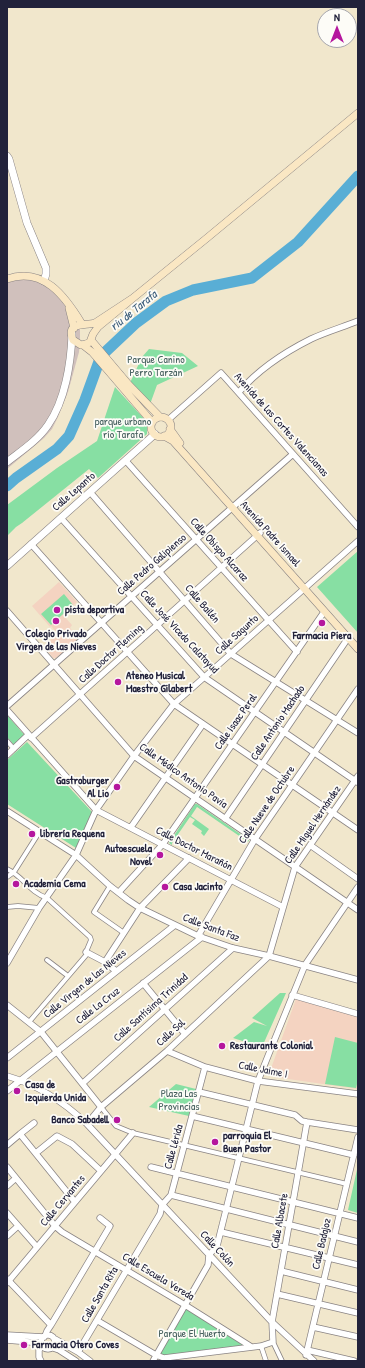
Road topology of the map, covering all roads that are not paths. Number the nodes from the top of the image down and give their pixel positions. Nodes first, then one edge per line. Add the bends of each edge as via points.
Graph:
1 (358, 113) edge
2 (7, 156) edge
3 (7, 279) edge
4 (44, 281) junction
5 (133, 298) junction
6 (67, 302) junction
7 (358, 321) edge
8 (85, 325) junction
9 (73, 331) junction
10 (92, 337) junction
11 (81, 345) junction
12 (239, 392) junction
13 (160, 417) junction
14 (168, 420) junction
15 (152, 422) junction
16 (170, 430) junction
17 (155, 434) junction
18 (164, 436) junction
19 (293, 454) junction
20 (126, 461) junction
21 (7, 462) edge
22 (7, 466) edge
23 (90, 492) junction
24 (233, 507) junction
25 (60, 518) junction
26 (358, 527) edge
27 (258, 535) junction
28 (196, 540) junction
29 (358, 541) edge
30 (31, 544) junction
31 (7, 566) edge
32 (221, 567) junction
33 (160, 572) junction
34 (306, 588) junction
35 (132, 597) junction
36 (185, 600) junction
37 (7, 611) edge
38 (324, 612) junction
39 (269, 620) junction
40 (102, 623) junction
41 (158, 626) junction
42 (348, 638) junction
43 (358, 644) edge
44 (358, 649) edge
45 (128, 652) junction
46 (297, 652) junction
47 (231, 654) junction
48 (54, 665) junction
49 (204, 677) junction
50 (276, 682) junction
51 (358, 689) edge
52 (80, 695) junction
53 (306, 700) junction
54 (174, 704) junction
55 (7, 706) edge
56 (7, 710) edge
57 (255, 712) junction
58 (337, 720) junction
59 (203, 724) junction
60 (284, 732) junction
61 (358, 733) edge
62 (29, 736) junction
63 (7, 741) edge
64 (233, 744) junction
65 (14, 749) junction
66 (314, 752) junction
67 (7, 755) edge
68 (134, 756) junction
69 (262, 764) junction
70 (165, 777) junction
71 (357, 780) edge
72 (292, 785) junction
73 (195, 798) junction
74 (96, 810) junction
75 (7, 811) edge
76 (333, 813) junction
77 (225, 819) junction
78 (130, 827) junction
79 (358, 830) edge
80 (40, 831) junction
81 (255, 839) junction
82 (163, 844) junction
83 (310, 845) junction
84 (76, 856) junction
85 (189, 858) junction
86 (295, 867) junction
87 (7, 869) edge
88 (14, 872) junction
89 (7, 877) edge
90 (358, 879) edge
91 (231, 880) junction
92 (110, 886) junction
93 (358, 887) edge
94 (119, 892) junction
95 (47, 898) junction
96 (347, 903) junction
97 (7, 907) edge
98 (283, 907) junction
99 (39, 908) junction
100 (140, 908) junction
101 (358, 910) edge
102 (175, 925) junction
103 (124, 933) junction
104 (200, 936) junction
105 (233, 948) junction
106 (87, 953) junction
107 (269, 956) junction
108 (47, 960) dead end
109 (105, 962) junction
110 (7, 963) edge
111 (305, 965) junction
112 (116, 971) junction
113 (68, 976) junction
114 (357, 979) edge
115 (143, 984) junction
116 (292, 995) junction
117 (7, 1005) edge
118 (164, 1010) junction
119 (358, 1014) edge
120 (29, 1022) junction
121 (41, 1032) junction
122 (185, 1034) junction
123 (57, 1051) junction
124 (167, 1051) junction
125 (7, 1058) edge
126 (205, 1067) junction
127 (7, 1076) edge
128 (21, 1080) junction
129 (258, 1082) junction
130 (83, 1083) junction
131 (7, 1091) edge
132 (199, 1092) junction
133 (358, 1094) edge
134 (252, 1104) junction
135 (101, 1107) junction
136 (192, 1116) junction
137 (307, 1122) junction
138 (34, 1123) dead end
139 (87, 1124) junction
140 (246, 1129) junction
141 (358, 1130) edge
142 (133, 1133) junction
143 (20, 1134) junction
144 (358, 1138) edge
145 (303, 1143) junction
146 (7, 1145) edge
147 (184, 1145) junction
148 (36, 1153) junction
149 (115, 1155) junction
150 (354, 1155) junction
151 (239, 1158) junction
152 (7, 1166) edge
153 (151, 1167) dead end
154 (101, 1171) junction
155 (298, 1172) junction
156 (177, 1174) junction
157 (16, 1178) junction
158 (347, 1184) junction
159 (7, 1186) edge
160 (232, 1187) junction
161 (171, 1195) junction
162 (75, 1202) junction
163 (293, 1202) junction
164 (162, 1205) junction
165 (226, 1209) junction
166 (7, 1212) edge
167 (340, 1214) junction
168 (100, 1218) dead end
169 (358, 1218) edge
170 (289, 1225) junction
171 (18, 1226) junction
172 (55, 1226) junction
173 (221, 1232) junction
174 (7, 1236) edge
175 (334, 1236) junction
176 (358, 1242) edge
177 (37, 1247) junction
178 (286, 1247) junction
179 (95, 1251) junction
180 (209, 1255) junction
181 (329, 1258) junction
182 (358, 1265) edge
183 (126, 1271) junction
184 (281, 1271) junction
185 (8, 1281) edge
186 (324, 1281) junction
187 (358, 1290) edge
188 (277, 1294) junction
189 (318, 1304) junction
190 (185, 1305) junction
191 (358, 1314) edge
192 (98, 1321) junction
193 (272, 1322) junction
194 (51, 1325) junction
195 (313, 1327) junction
196 (7, 1335) edge
197 (44, 1337) junction
198 (358, 1337) edge
199 (53, 1338) junction
200 (7, 1340) edge
201 (272, 1342) junction
202 (42, 1344) junction
203 (250, 1346) junction
204 (261, 1346) junction
205 (50, 1349) junction
206 (78, 1352) junction
207 (307, 1353) junction
208 (154, 1358) edge
209 (41, 1361) edge
210 (76, 1361) edge
211 (90, 1361) edge
212 (266, 1361) edge
213 (282, 1361) edge
214 (314, 1361) edge
215 (354, 1361) edge

1 - 5 main road
2 - 4 street via 27,223 46,268
3 - 4 main road via 30,276
4 - 6 main road
5 - 8 main road via 95,323
5 - 10 main road
6 - 8 main road
6 - 9 main road
7 - 12 street via 312,339 252,378
8 - 9 main road
8 - 10 main road via 91,328
9 - 11 main road via 73,340
9 - 21 street via 68,369 54,414 40,435
10 - 11 main road via 88,343
10 - 13 main road via 139,396
11 - 15 main road via 92,352
11 - 22 street via 74,353 69,380 53,423 42,437
12 - 14 street, Avenida de las Cortes Valencianas via 221,373
12 - 19 street, Avenida de las Cortes Valencianas
13 - 14 main road
13 - 15 main road
14 - 16 main road
15 - 17 main road
16 - 18 main road
16 - 24 main road, Avenida Padre Ismael
17 - 18 main road
17 - 20 street, Calle Lepanto
18 - 24 main road, Avenida Padre Ismael via 172,441
19 - 24 street, Calle Pedro Galipienso
19 - 26 street, Avenida de las Cortes Valencianas
20 - 23 street, Calle Lepanto
20 - 28 street, Calle Obispo Alcaraz
23 - 25 street, Calle Lepanto
23 - 33 street, Calle Bailén
24 - 27 main road, Avenida Padre Ismael
24 - 28 street, Calle Pedro Galipienso
25 - 30 street, Calle Lepanto
25 - 35 street, Calle José Vicedo Calatayud
27 - 32 street, Calle Doctor Fleming
27 - 34 main road, Avenida Padre Ismael
28 - 32 street, Calle Obispo Alcaraz
28 - 33 street, Calle Pedro Galipienso
29 - 34 street, Calle Sagunto
30 - 31 street, Calle Lepanto
30 - 40 street
32 - 36 street, Calle Doctor Fleming
32 - 39 street, Calle Obispo Alcaraz
33 - 35 street, Calle Pedro Galipienso
33 - 36 street, Calle Bailén
34 - 38 main road, Avenida Padre Ismael
34 - 39 street, Calle Sagunto
34 - 43 main road, Avenida Padre Ismael
35 - 40 street, Calle Pedro Galipienso
35 - 41 street, Calle José Vicedo Calatayud
36 - 41 street, Calle Doctor Fleming
36 - 47 street, Calle Bailén
37 - 48 street, Calle Médico Antonio Pavía
38 - 42 main road, Avenida Padre Ismael
38 - 46 street, Calle Isaac Peral
39 - 46 street, Calle Obispo Alcaraz
39 - 47 street, Calle Sagunto
40 - 45 street
40 - 48 street, Calle Pedro Galipienso
41 - 45 street, Calle Doctor Fleming
41 - 49 street, Calle José Vicedo Calatayud
42 - 44 main road, Avenida Padre Ismael
42 - 53 street, Calle Antonio Machado
45 - 52 street, Calle Doctor Fleming
45 - 54 street
46 - 50 street, Calle Isaac Peral
47 - 49 street, Calle Sagunto
47 - 50 street, Calle Bailén
48 - 52 street, Calle Médico Antonio Pavía
48 - 55 street, Calle Pedro Galipienso
49 - 54 street, Calle Sagunto
49 - 57 street, Calle José Vicedo Calatayud
50 - 53 street, Calle Bailén
50 - 57 street, Calle Isaac Peral
51 - 58 street, Calle Nueve de Octubre
52 - 62 street, Calle Doctor Fleming
52 - 68 street, Calle Médico Antonio Pavía
53 - 58 street, Calle Bailén
53 - 60 street, Calle Antonio Machado
54 - 59 street
54 - 68 street, Calle Sagunto
56 - 62 street
57 - 60 street, Calle José Vicedo Calatayud
57 - 64 street, Calle Isaac Peral
58 - 61 street, Calle Bailén
58 - 66 street, Calle Nueve de Octubre
59 - 64 street
59 - 70 street
60 - 66 street, Calle José Vicedo Calatayud
60 - 69 street, Calle Antonio Machado
62 - 65 street, Calle Doctor Fleming
62 - 74 street
63 - 65 street
64 - 69 street
64 - 73 street, Calle Isaac Peral
65 - 67 street, Calle Doctor Fleming
66 - 71 street, Calle José Vicedo Calatayud
66 - 72 street, Calle Nueve de Octubre
68 - 70 street, Calle Médico Antonio Pavía
68 - 74 street, Calle Sagunto
69 - 72 street
69 - 77 street, Calle Antonio Machado
70 - 73 street, Calle Médico Antonio Pavía
70 - 78 street
71 - 76 street, Calle Miguel Hernández
72 - 76 street
72 - 81 street, Calle Nueve de Octubre
73 - 77 street, Calle Médico Antonio Pavía
73 - 82 street, Calle Isaac Peral
74 - 78 street, Calle Doctor Marañón
74 - 84 street, Calle Sagunto
75 - 80 street, Calle Santa Faz
76 - 79 street
76 - 83 street, Calle Miguel Hernández
77 - 81 street, Calle Médico Antonio Pavía
78 - 82 street, Calle Doctor Marañón
80 - 84 street, Calle Santa Faz
80 - 88 street
81 - 86 street, Calle Médico Antonio Pavía
81 - 91 street, Calle Nueve de Octubre
82 - 85 street, Calle Doctor Marañón
82 - 94 street, Calle Isaac Peral
83 - 86 street, Calle Miguel Hernández
83 - 90 street
84 - 92 street, Calle Santa Faz
84 - 95 street, Calle Sagunto
85 - 91 street, Calle Doctor Marañón
85 - 100 street
86 - 96 street, Calle Médico Antonio Pavía
86 - 98 street, Calle Miguel Hernández
87 - 88 street
88 - 89 street
88 - 95 street via 27,886
91 - 98 street, Calle Doctor Marañón
91 - 104 street, Calle Nueve de Octubre
92 - 94 street, Calle Santa Faz
92 - 103 street via 94,912
93 - 96 street
94 - 100 street, Calle Santa Faz
95 - 99 street, Calle Sagunto
95 - 106 street via 90,937
96 - 101 street, Calle Médico Antonio Pavía
96 - 111 street
97 - 99 street
98 - 107 street, Calle Miguel Hernández
99 - 110 street, Calle Sagunto
100 - 102 street, Calle Santa Faz
100 - 103 street
102 - 104 street, Calle Santa Faz
102 - 112 street, Calle Virgen de las Nieves
103 - 109 street
104 - 105 street, Calle Santa Faz
104 - 115 street, Calle La Cruz
105 - 107 street, Calle Santa Faz
105 - 118 street, Calle Santísima Trinidad
106 - 109 street
106 - 113 street
107 - 111 street, Calle Santa Faz
107 - 122 street, Calle Sol
108 - 113 street
109 - 112 street
111 - 114 street, Calle Santa Faz
111 - 116 street
112 - 121 street, Calle Virgen de las Nieves
113 - 120 street
115 - 118 street
115 - 123 street, Calle La Cruz
116 - 119 street
116 - 129 street
117 - 120 street
118 - 122 street
118 - 130 street, Calle Santísima Trinidad
120 - 121 street
121 - 123 street
121 - 125 street, Calle Virgen de las Nieves
122 - 124 street, Calle Sol
123 - 128 street, Calle La Cruz
123 - 130 street
124 - 126 street, Calle Jaime I
124 - 135 street, Calle Sol
126 - 129 street, Calle Jaime I
126 - 132 street, Calle Lérida
127 - 128 street, Calle Colón
128 - 131 street, Calle La Cruz
128 - 139 street, Calle Colón via 49,1094
129 - 133 street, Calle Jaime I
129 - 134 street
130 - 135 street
132 - 134 street
132 - 136 street, Calle Lérida
134 - 137 street via 295,1115
134 - 140 street
135 - 139 street, Calle Sol
135 - 142 street via 116,1126
136 - 140 street
136 - 147 street, Calle Lérida
137 - 141 street
137 - 145 street, Calle Albacete
138 - 143 street
139 - 149 street, Calle Colón
140 - 145 street
140 - 151 street
142 - 147 street
142 - 149 street, Calle Cervantes
143 - 146 street
143 - 148 street
144 - 150 street, Calle Badajoz
145 - 150 street
145 - 155 street, Calle Albacete
147 - 151 street
147 - 156 street, Calle Lérida
148 - 154 street via 57,1136 72,1144
148 - 162 street
149 - 154 street, Calle Cervantes
149 - 164 street, Calle Colón
150 - 158 street, Calle Badajoz
151 - 155 street
151 - 160 street
152 - 157 street, Calle Escuela Vereda
153 - 156 street
154 - 162 street, Calle Cervantes
155 - 158 street
155 - 163 street, Calle Albacete
156 - 160 street
156 - 161 street, Calle Lérida
157 - 159 street
157 - 172 street, Calle Escuela Vereda
158 - 167 street, Calle Badajoz
160 - 163 street
160 - 165 street
161 - 164 street, Calle Lérida
161 - 165 street
162 - 172 street, Calle Cervantes
163 - 167 street
163 - 170 street, Calle Albacete
164 - 180 street, Calle Colón
164 - 183 street, Calle Santa Rita via 160,1214
165 - 170 street
165 - 173 street
166 - 171 street
167 - 169 street
167 - 175 street, Calle Badajoz
168 - 179 street via 110,1226
170 - 175 street
170 - 178 street, Calle Albacete
171 - 174 street
171 - 177 street
172 - 177 street, Calle Cervantes
172 - 179 street, Calle Escuela Vereda
173 - 178 street
173 - 180 street via 217,1246
175 - 176 street
175 - 181 street, Calle Badajoz
177 - 185 street, Calle Cervantes
178 - 181 street
178 - 184 street, Calle Albacete
179 - 183 street, Calle Escuela Vereda
179 - 194 street
180 - 190 street via 208,1265
180 - 193 street, Calle Colón
181 - 182 street
181 - 186 street, Calle Badajoz
183 - 190 street, Calle Escuela Vereda
183 - 192 street, Calle Santa Rita
184 - 186 street
184 - 188 street, Calle Albacete
185 - 194 street
186 - 187 street
186 - 189 street, Calle Badajoz
188 - 189 street
188 - 193 street, Calle Albacete
189 - 191 street
189 - 195 street, Calle Badajoz
190 - 203 street, Calle Escuela Vereda
190 - 208 street
192 - 206 street, Calle Santa Rita
192 - 208 street
193 - 201 street, Calle Albacete
193 - 207 street, Calle Colón
194 - 197 street
194 - 199 street
195 - 198 street
195 - 207 street, Calle Badajoz
196 - 197 street
197 - 199 street
197 - 202 street
199 - 205 street via 55,1344
199 - 206 street
200 - 202 street
201 - 204 street
201 - 213 street
202 - 205 street
202 - 209 street via 39,1350
203 - 204 street
203 - 208 street
204 - 212 street
205 - 209 street
205 - 210 street via 59,1350
206 - 211 street
207 - 214 street, Calle Colón
207 - 215 street

